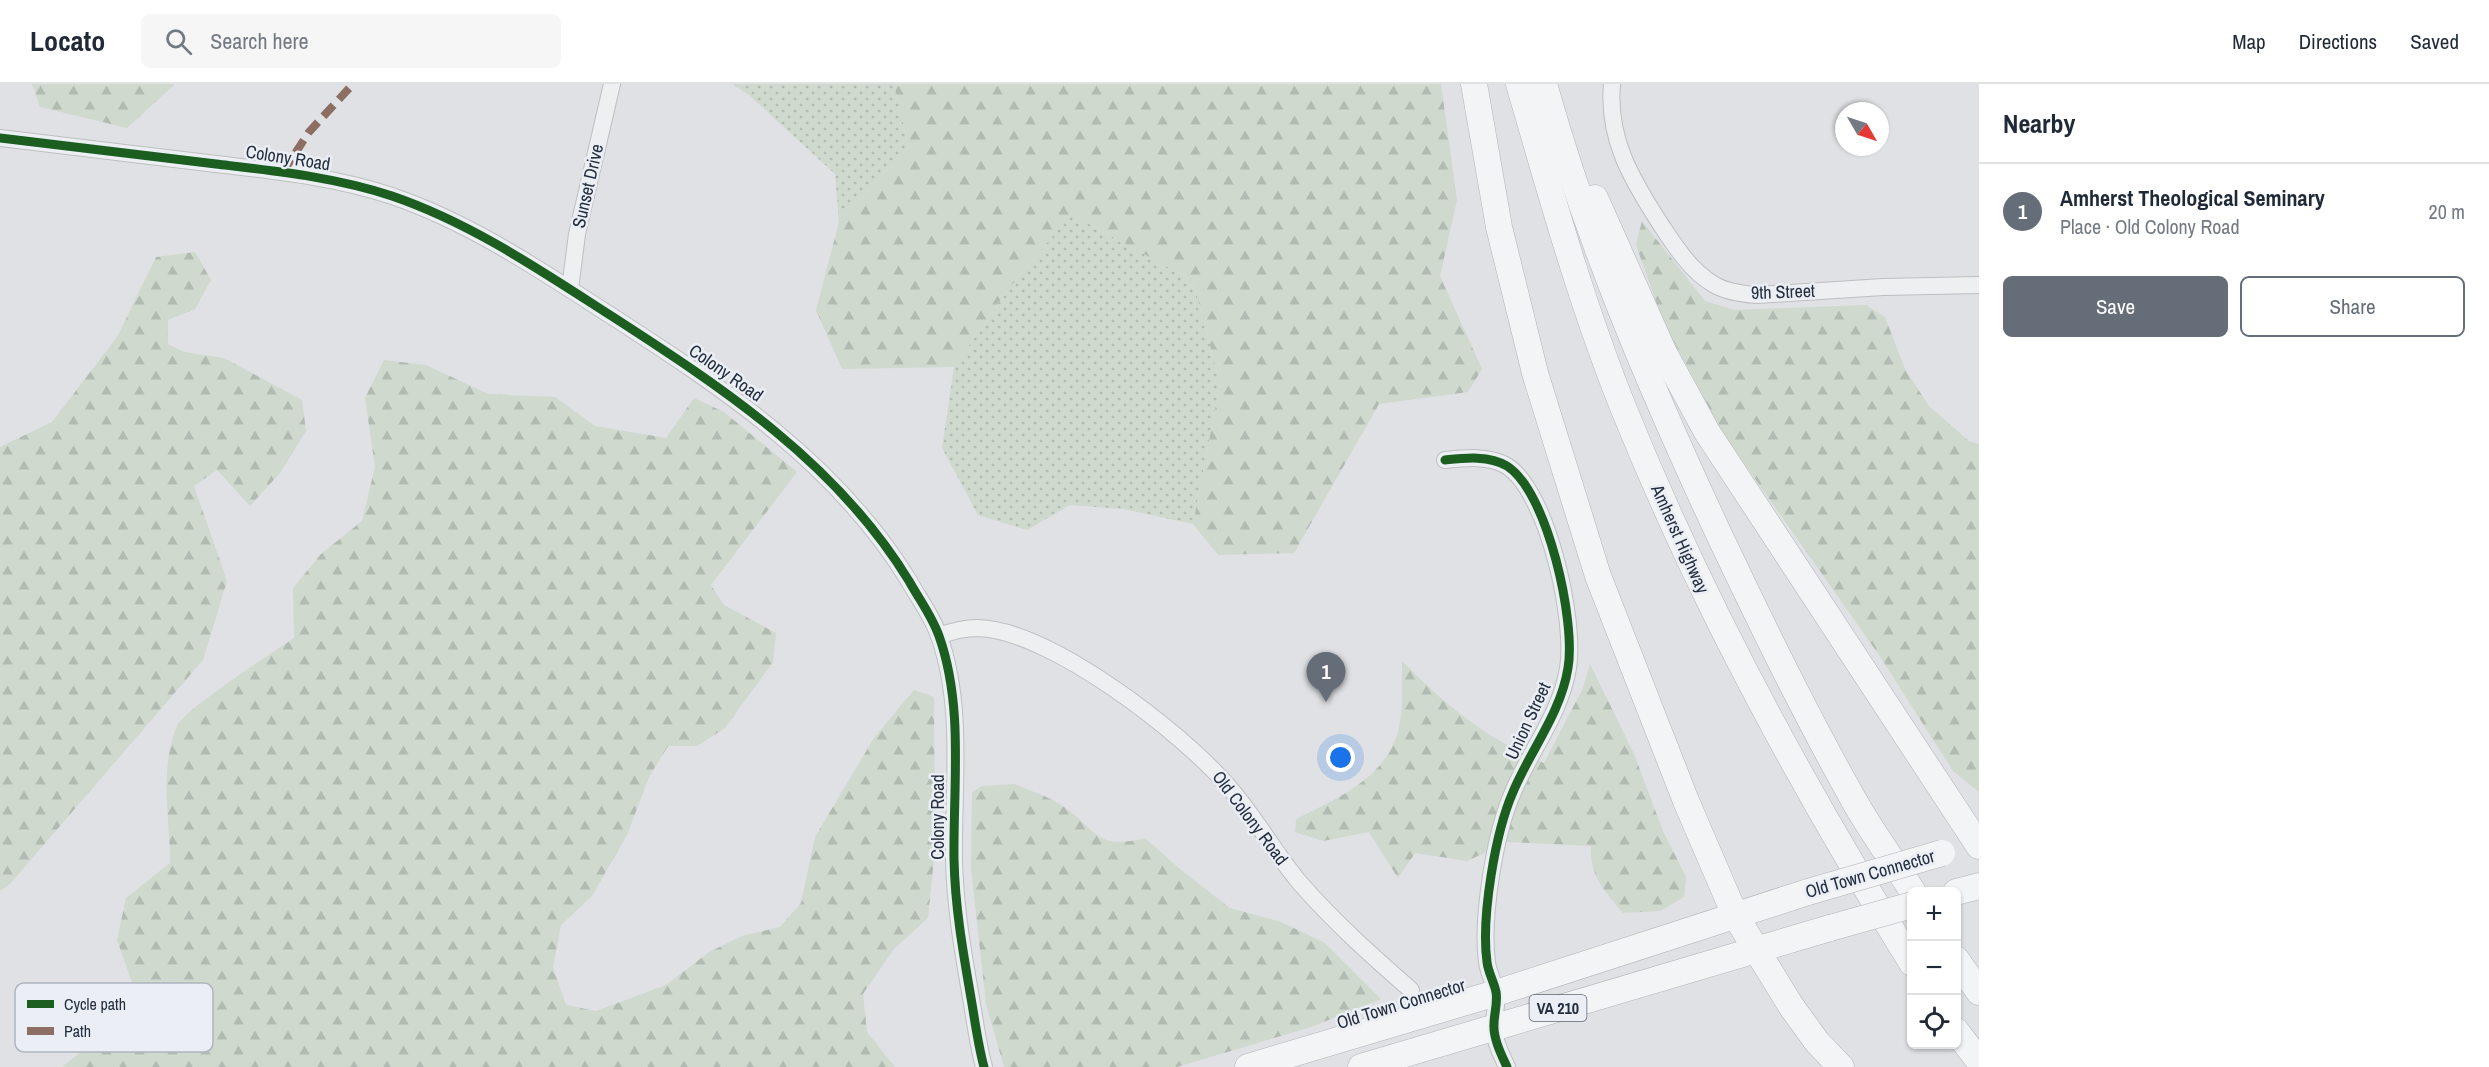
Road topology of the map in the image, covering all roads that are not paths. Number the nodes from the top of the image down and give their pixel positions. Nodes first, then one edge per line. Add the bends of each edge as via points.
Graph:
1 (1474, 84) edge
2 (1519, 84) edge
3 (1544, 84) edge
4 (1556, 84) edge
5 (1612, 84) edge
6 (610, 86) edge
7 (0, 138) edge
8 (1979, 285) edge
9 (570, 289) junction
10 (1444, 460) dead end
11 (939, 636) junction
12 (1978, 844) edge
13 (1909, 887) edge
14 (1907, 906) edge
15 (1735, 915) junction
16 (1755, 951) junction
17 (1907, 956) edge
18 (1961, 966) edge
19 (1411, 990) dead end
20 (1979, 992) edge
21 (1496, 993) junction
22 (1494, 1027) junction
23 (1961, 1038) edge
24 (1979, 1061) edge
25 (984, 1067) edge
26 (1248, 1067) edge
27 (1361, 1067) edge
28 (1507, 1067) edge
29 (1841, 1067) edge

1 - 15 highway via 1499,227 1535,373 1573,500 1598,576
2 - 17 highway, Amherst Highway via 1555,207 1624,410 1673,527 1817,809
3 - 13 highway, Amherst Highway via 1577,195 1679,451 1798,697 1857,806
4 - 12 highway via 1595,197 1632,286 1707,432
5 - 8 street, 9th Street via 1615,136 1632,180 1676,248 1712,283 1737,293 1757,295
6 - 9 street, Sunset Drive via 577,234
7 - 9 street, Colony Road via 345,183 445,217
9 - 11 street, Colony Road via 708,378 791,443 892,552
10 - 21 street, Union Street via 1490,460 1515,472 1545,522 1569,623 1569,668 1562,692 1502,822 1486,923 1487,963
11 - 19 street, Old Colony Road via 959,629 980,628 1034,642 1122,694 1178,736 1229,787 1334,921
11 - 25 street, Colony Road via 955,725 954,863 958,928
12 - 15 highway, Old Town Connector / VA 210, bridge
14 - 16 highway, VA 210, bridge
15 - 16 highway
15 - 21 highway, Old Town Connector / VA 210
16 - 22 highway, VA 210
16 - 29 highway via 1817,1042
18 - 20 highway
21 - 22 street, Union Street
21 - 26 highway, Old Town Connector / VA 210
22 - 27 highway, VA 210
22 - 28 street
23 - 24 highway

